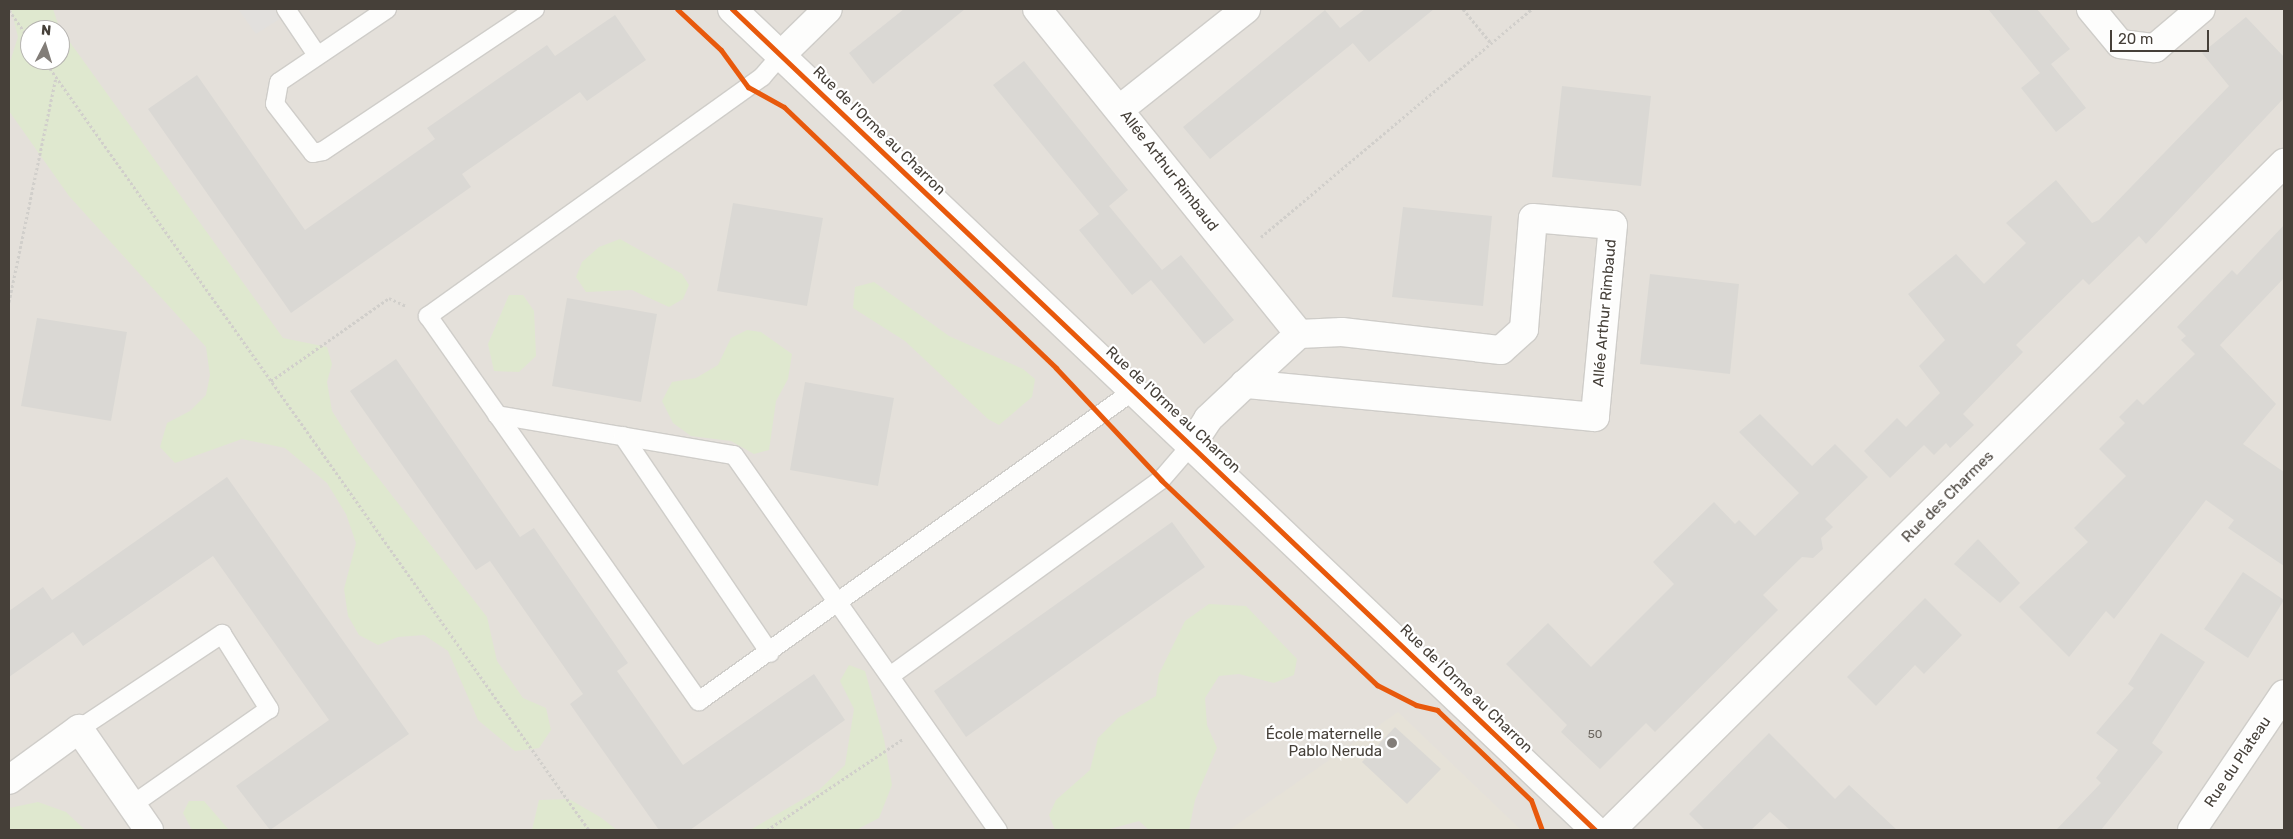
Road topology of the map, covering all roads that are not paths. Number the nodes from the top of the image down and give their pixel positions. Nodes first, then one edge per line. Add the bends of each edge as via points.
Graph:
1 (286, 9) edge
2 (387, 9) edge
3 (535, 9) edge
4 (732, 9) edge
5 (828, 9) edge
6 (1037, 9) edge
7 (1246, 9) edge
8 (2091, 9) edge
9 (2201, 9) edge
10 (782, 54) junction
11 (318, 56) junction
12 (1120, 109) junction
13 (2284, 164) edge
14 (1299, 334) junction
15 (1245, 384) junction
16 (1133, 391) junction
17 (497, 415) junction
18 (623, 436) junction
19 (1192, 444) junction
20 (837, 604) junction
21 (770, 653) junction
22 (890, 676) junction
23 (2284, 694) edge
24 (79, 729) junction
25 (9, 780) edge
26 (132, 805) junction
27 (149, 830) edge
28 (998, 830) edge
29 (1595, 830) edge
30 (1611, 830) edge
31 (2192, 830) edge

1 - 11 lane
2 - 11 lane
3 - 11 lane via 323,151 313,153 275,104 275,92 279,82
4 - 10 street, Rue de l'Orme au Charron
5 - 10 street
6 - 12 street, Allée Arthur Rimbaud
7 - 12 street
8 - 9 street via 2120,44 2155,48
10 - 16 street, Rue de l'Orme au Charron
10 - 17 lane via 762,77 428,316
12 - 14 street, Allée Arthur Rimbaud
13 - 30 street, Rue des Charmes
14 - 15 street
14 - 15 street, Allée Arthur Rimbaud via 1342,332 1501,350 1524,329 1534,218 1613,225 1595,417
15 - 19 street via 1208,419
16 - 19 street, Rue de l'Orme au Charron
16 - 20 lane
17 - 18 lane
17 - 21 lane via 699,701
18 - 20 lane via 734,455
18 - 21 lane
19 - 22 lane via 1161,480
19 - 29 street, Rue de l'Orme au Charron
20 - 21 lane
20 - 22 lane
22 - 28 lane
23 - 31 street, Rue du Plateau
24 - 25 street
24 - 26 street
24 - 26 lane via 222,634 269,709
26 - 27 street

